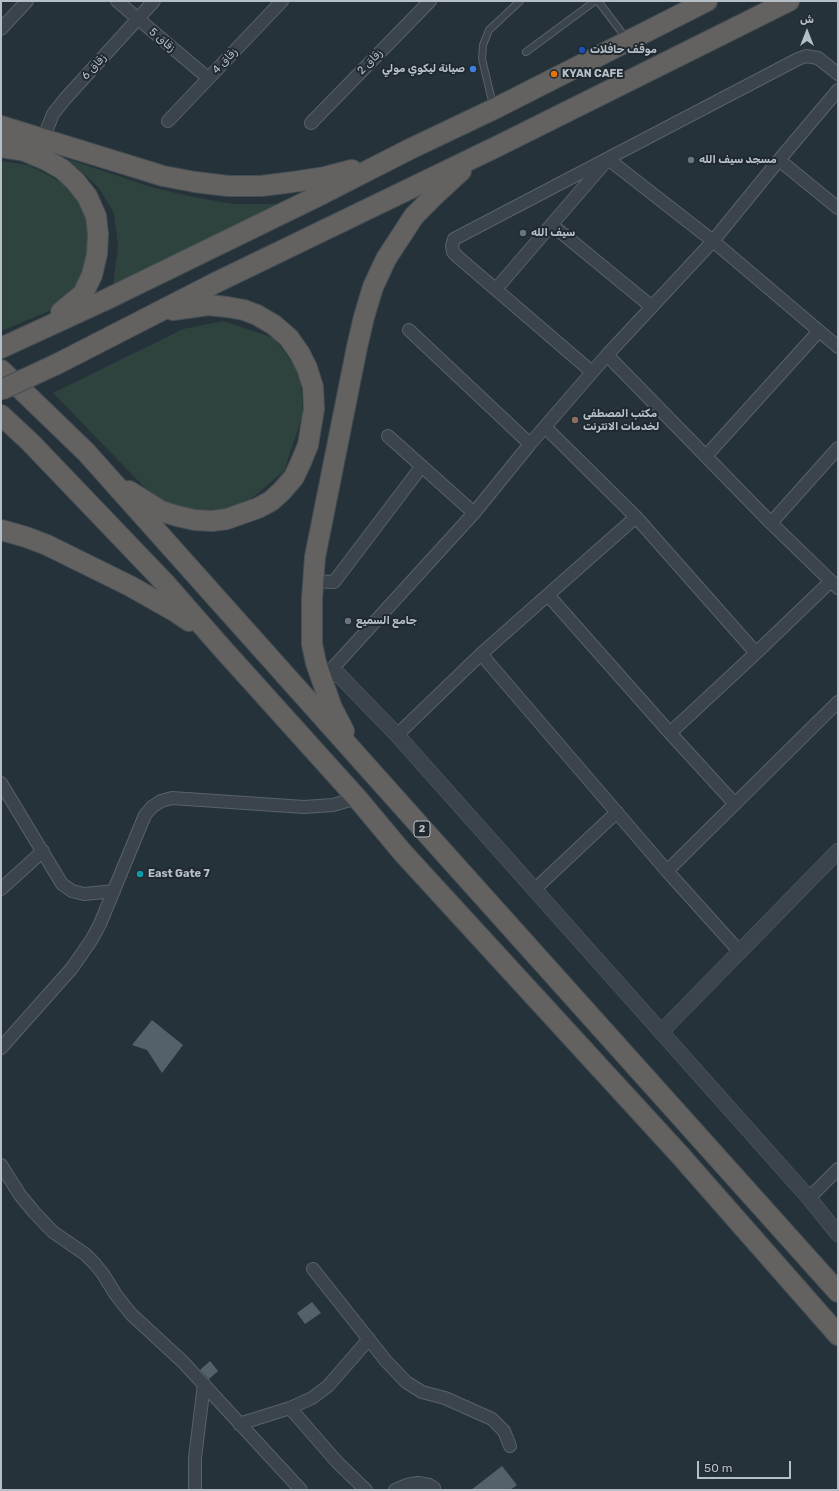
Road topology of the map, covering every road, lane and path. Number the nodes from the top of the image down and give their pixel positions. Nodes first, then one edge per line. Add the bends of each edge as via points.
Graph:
1 (117, 1) edge
2 (154, 1) edge
3 (282, 1) edge
4 (430, 1) edge
5 (520, 1) edge
6 (597, 1) edge
7 (707, 1) edge
8 (789, 1) edge
9 (23, 3) edge
10 (137, 19) junction
11 (1, 29) edge
12 (629, 41) junction
13 (526, 52) dead end
14 (838, 74) edge
15 (208, 78) junction
16 (838, 90) edge
17 (494, 109) junction
18 (168, 121) dead end
19 (311, 123) dead end
20 (1, 126) edge
21 (43, 139) junction
22 (498, 146) junction
23 (1, 147) edge
24 (410, 149) junction
25 (608, 159) junction
26 (779, 160) junction
27 (838, 208) edge
28 (552, 225) junction
29 (713, 241) junction
30 (496, 289) junction
31 (652, 306) junction
32 (149, 316) junction
33 (409, 330) dead end
34 (819, 331) junction
35 (34, 332) junction
36 (838, 346) edge
37 (1, 348) edge
38 (607, 355) junction
39 (1, 370) edge
40 (592, 372) junction
41 (1, 390) edge
42 (1, 415) edge
43 (545, 427) junction
44 (388, 436) dead end
45 (530, 444) junction
46 (86, 452) junction
47 (837, 452) edge
48 (706, 456) junction
49 (422, 466) junction
50 (474, 513) junction
51 (636, 518) junction
52 (771, 523) junction
53 (1, 530) edge
54 (313, 581) junction
55 (834, 585) edge
56 (548, 595) junction
57 (221, 647) junction
58 (756, 653) junction
59 (481, 654) junction
60 (325, 671) junction
61 (838, 702) edge
62 (670, 733) junction
63 (397, 735) junction
64 (376, 777) junction
65 (1, 783) edge
66 (358, 798) junction
67 (735, 804) junction
68 (616, 812) junction
69 (838, 850) edge
70 (43, 851) junction
71 (667, 871) junction
72 (1, 889) edge
73 (535, 889) junction
74 (114, 891) junction
75 (740, 952) junction
76 (661, 1032) junction
77 (1, 1048) edge
78 (1, 1165) edge
79 (838, 1169) edge
80 (810, 1198) junction
81 (838, 1234) edge
82 (313, 1268) dead end
83 (838, 1292) edge
84 (838, 1335) edge
85 (369, 1339) junction
86 (204, 1384) junction
87 (290, 1408) junction
88 (239, 1424) junction
89 (510, 1446) dead end
90 (434, 1488) dead end
91 (195, 1490) edge
92 (301, 1490) edge
93 (366, 1490) edge
94 (395, 1490) edge

1 - 10 street, زقاق 5
2 - 10 street, زقاق 6
3 - 15 street, زقاق 4
4 - 19 street, زقاق 2
5 - 17 lane via 489,30 483,45 482,59
6 - 12 lane
6 - 13 lane
7 - 12 highway
8 - 22 highway
9 - 11 street
10 - 15 street, زقاق 5
10 - 21 street, زقاق 6 via 53,114
12 - 17 highway
14 - 25 street via 818,58 806,56
15 - 18 street, زقاق 4
16 - 26 street
17 - 24 highway
20 - 21 highway
21 - 24 highway via 163,176 228,186 261,186 325,177
22 - 32 highway
22 - 54 highway via 453,178 414,216 386,258 373,287 357,347 315,557
23 - 35 highway via 25,151 62,170 87,196 96,216 97,254 92,276 83,294
24 - 35 highway via 103,302
25 - 28 street
25 - 29 street
25 - 30 street via 454,239 453,252
26 - 27 street
26 - 29 street
28 - 30 street
28 - 31 street
29 - 31 street
29 - 34 street
30 - 40 street
31 - 38 street
32 - 41 highway, bridge
32 - 46 highway via 188,307 227,306 257,315 289,338 307,368 313,387 312,427 301,462 294,477 271,501 243,514 212,521 161,511 108,474
33 - 45 street
34 - 36 street
34 - 48 street
35 - 37 highway
38 - 40 street
38 - 48 street
39 - 46 highway, 2
40 - 43 street
42 - 57 highway via 160,578
43 - 45 street
43 - 51 street
44 - 49 street
45 - 50 street
46 - 64 highway, 2
47 - 52 street
48 - 52 street
49 - 50 street
49 - 54 street via 334,582
50 - 60 street
51 - 56 street
51 - 58 street
52 - 55 street
53 - 57 highway via 26,536 47,545 130,586 176,612
54 - 60 highway via 312,644
55 - 58 street
56 - 59 street
56 - 62 street
57 - 66 highway
58 - 62 street
59 - 63 street
59 - 68 street
60 - 63 street via 340,676
60 - 64 highway via 332,708 360,758
61 - 67 street
62 - 67 street
63 - 73 street
64 - 83 highway, 2
65 - 70 street
66 - 74 street via 318,807 172,798 161,801 145,815
66 - 84 highway via 403,853 679,1154
67 - 71 street
68 - 71 street
68 - 73 street
69 - 75 street
70 - 72 street
70 - 74 street via 59,879 72,891 90,894
71 - 75 street
73 - 76 street
74 - 77 street via 100,924 82,954
75 - 76 street
76 - 80 street
78 - 86 street via 20,1195 52,1232 95,1264 132,1314
79 - 80 street
80 - 81 street
82 - 85 street
85 - 87 street via 328,1386 312,1398
85 - 89 street via 406,1382 422,1392 445,1398 492,1419 504,1431
86 - 88 street
86 - 91 street via 194,1458
87 - 88 street
87 - 93 street via 337,1462
88 - 92 street
90 - 94 street via 418,1483

